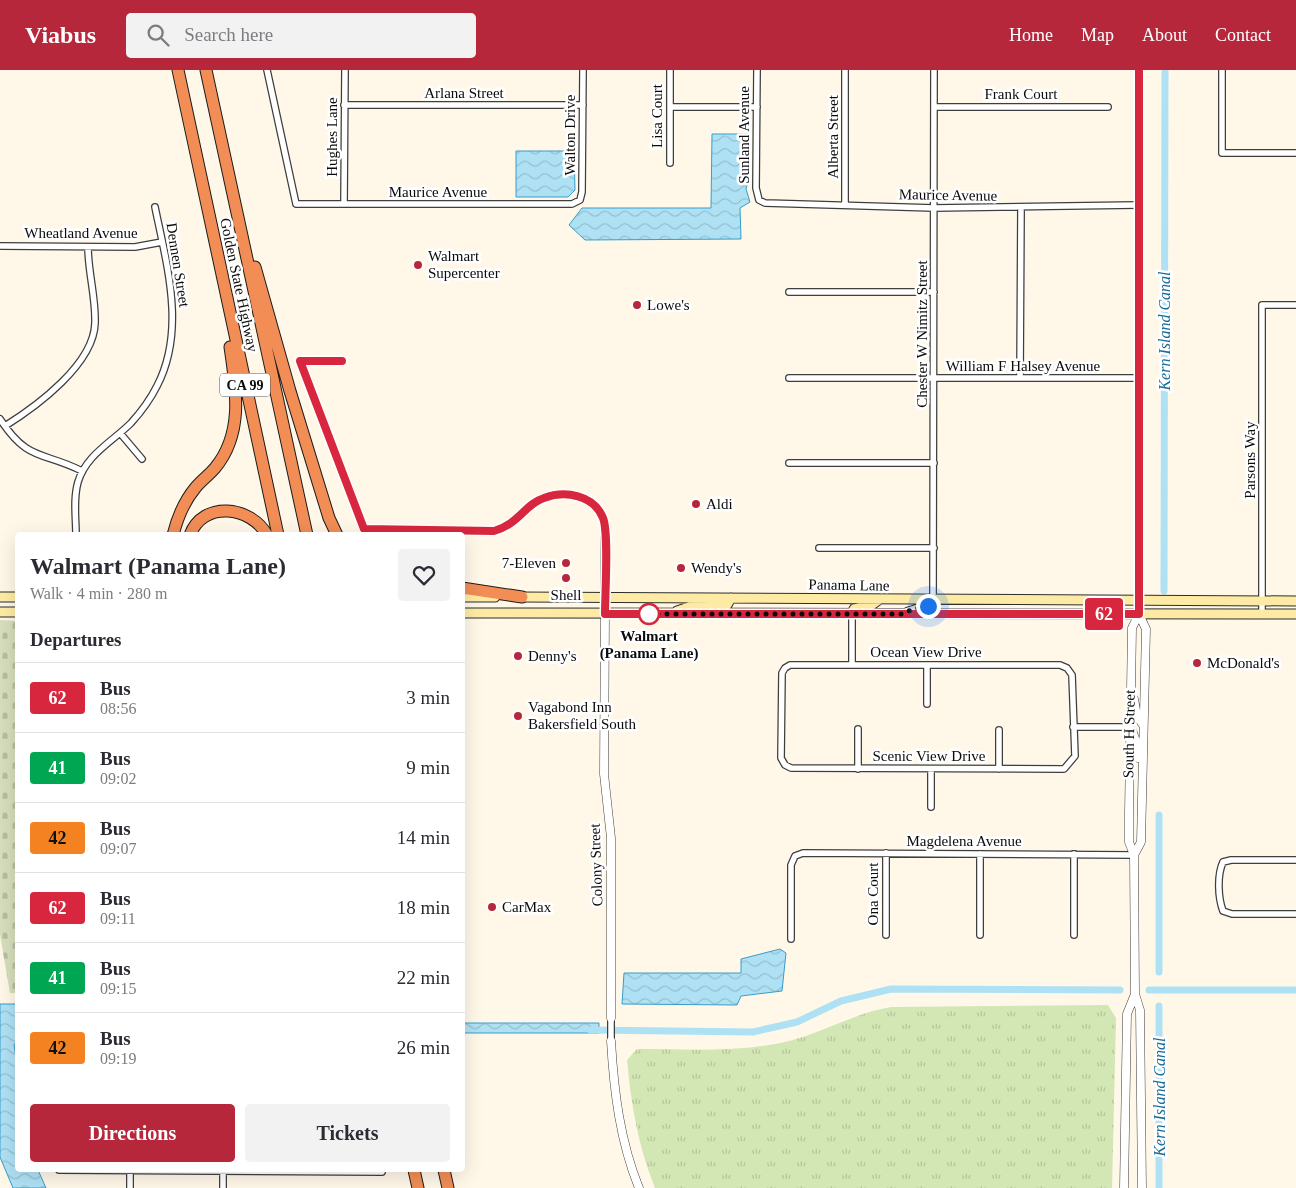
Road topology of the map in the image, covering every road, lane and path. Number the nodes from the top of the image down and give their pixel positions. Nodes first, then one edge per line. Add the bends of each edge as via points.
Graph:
1 (178, 70) edge
2 (206, 70) edge
3 (267, 70) edge
4 (344, 70) edge
5 (583, 70) edge
6 (670, 70) edge
7 (757, 70) edge
8 (846, 70) edge
9 (934, 70) edge
10 (1139, 70) edge
11 (1222, 70) edge
12 (344, 105) junction
13 (583, 105) junction
14 (670, 107) junction
15 (756, 107) junction
16 (934, 107) junction
17 (1108, 107) dead end
18 (1296, 153) edge
19 (670, 163) dead end
20 (580, 200) joint
21 (759, 200) joint
22 (344, 204) junction
23 (845, 204) junction
24 (1138, 205) junction
25 (155, 207) dead end
26 (934, 208) junction
27 (1021, 208) junction
28 (213, 234) junction
29 (162, 242) junction
30 (0, 246) edge
31 (88, 247) junction
32 (245, 251) junction
33 (789, 292) dead end
34 (934, 292) junction
35 (1296, 305) edge
36 (789, 378) dead end
37 (934, 378) junction
38 (1020, 378) junction
39 (1138, 378) junction
40 (0, 419) edge
41 (5, 426) junction
42 (120, 433) junction
43 (142, 459) dead end
44 (789, 463) dead end
45 (934, 463) junction
46 (82, 471) junction
47 (76, 532) edge
48 (173, 532) edge
49 (191, 532) edge
50 (264, 532) edge
51 (277, 532) edge
52 (307, 532) edge
53 (336, 532) edge
54 (605, 537) dead end
55 (819, 548) dead end
56 (934, 548) junction
57 (465, 588) edge
58 (0, 597) edge
59 (15, 597) edge
60 (465, 597) edge
61 (522, 597) junction
62 (605, 597) junction
63 (731, 598) junction
64 (880, 599) junction
65 (933, 599) junction
66 (1139, 600) junction
67 (1262, 601) junction
68 (1296, 601) edge
69 (15, 608) edge
70 (0, 612) edge
71 (15, 612) edge
72 (465, 612) edge
73 (605, 614) junction
74 (669, 614) junction
75 (852, 614) junction
76 (903, 614) junction
77 (1139, 614) junction
78 (1262, 614) junction
79 (1296, 614) edge
80 (852, 665) junction
81 (927, 665) junction
82 (1131, 682) junction
83 (927, 704) dead end
84 (1143, 726) junction
85 (1073, 727) junction
86 (1130, 727) junction
87 (858, 729) dead end
88 (999, 730) dead end
89 (785, 765) joint
90 (858, 768) junction
91 (931, 769) junction
92 (999, 769) junction
93 (1142, 795) junction
94 (931, 807) dead end
95 (886, 854) junction
96 (980, 854) junction
97 (1074, 854) junction
98 (1134, 855) junction
99 (1296, 860) edge
100 (1296, 914) edge
101 (886, 935) dead end
102 (980, 935) dead end
103 (1074, 935) dead end
104 (792, 939) dead end
105 (1135, 994) junction
106 (611, 1018) joint
107 (611, 1041) joint
108 (130, 1172) edge
109 (223, 1172) edge
110 (414, 1172) edge
111 (444, 1172) edge
112 (130, 1188) edge
113 (223, 1188) edge
114 (418, 1188) edge
115 (448, 1188) edge
116 (639, 1188) edge
117 (1124, 1188) edge
118 (1142, 1188) edge

1 - 28 highway, Golden State Highway / CA 99
2 - 32 highway, Golden State Highway / CA 99
3 - 22 street, Maurice Avenue via 296,204
4 - 12 street, Hughes Lane
5 - 13 street, Walton Drive
6 - 14 street, Lisa Court
7 - 15 street, Sunland Avenue
8 - 23 street, Alberta Street
9 - 16 street, Chester W Nimitz Street
10 - 24 street, South H Street
11 - 18 street via 1222,153
12 - 13 street, Arlana Street
12 - 22 street, Hughes Lane
13 - 20 street, Walton Drive
14 - 15 street
14 - 19 street, Lisa Court
15 - 21 street, Sunland Avenue via 756,188
16 - 17 street, Frank Court
16 - 26 street, Chester W Nimitz Street
20 - 22 street, Maurice Avenue via 572,204
21 - 23 street, Maurice Avenue via 771,204
23 - 26 street, Maurice Avenue
24 - 27 street, Maurice Avenue
24 - 39 street, South H Street
25 - 29 street, Dennen Street
26 - 27 street, Maurice Avenue
26 - 34 street, Chester W Nimitz Street
27 - 38 street
28 - 48 highway via 236,388 236,417 216,468 195,488
28 - 51 highway, Golden State Highway / CA 99
29 - 31 street, Wheatland Avenue via 135,247
29 - 42 street, Dennen Street via 173,306 171,344 163,374 150,399
30 - 31 street, Wheatland Avenue
31 - 41 street via 95,315 86,355 72,372
32 - 52 highway, Golden State Highway / CA 99
32 - 53 highway via 257,269 290,391
33 - 34 street
34 - 37 street, Chester W Nimitz Street
35 - 67 street, Parsons Way via 1262,305
36 - 37 street, William F Halsey Avenue
37 - 38 street, William F Halsey Avenue
37 - 45 street, Chester W Nimitz Street
38 - 39 street, William F Halsey Avenue
39 - 66 street, South H Street
40 - 41 street
41 - 46 street via 26,450
42 - 43 street
42 - 46 street, Dennen Street
44 - 45 street
45 - 56 street, Chester W Nimitz Street
46 - 47 street, Dennen Street via 76,489
49 - 50 highway via 195,524 220,511 238,512 253,519
54 - 62 street, Colony Street
55 - 56 street
56 - 65 street, Chester W Nimitz Street
57 - 61 highway
58 - 59 main road
60 - 61 main road, Panama Lane
61 - 62 main road, Panama Lane
62 - 63 main road, Panama Lane
62 - 73 street, Colony Street
63 - 64 main road, Panama Lane
63 - 74 main road via 728,605 689,607
64 - 65 main road, Panama Lane
64 - 75 main road via 870,606 854,609
65 - 66 main road, Panama Lane
65 - 76 main road via 928,606
66 - 67 main road, Panama Lane
66 - 77 street, South H Street
67 - 68 main road, Panama Lane
67 - 78 street, Parsons Way
69 - 70 street
70 - 71 main road
72 - 73 main road, Panama Lane
73 - 74 main road, Panama Lane
73 - 106 street, Colony Street via 604,774 611,838
74 - 75 main road, Panama Lane
75 - 76 main road, Panama Lane
75 - 80 street
76 - 77 main road, Panama Lane
77 - 78 main road, Panama Lane
77 - 82 street, South H Street via 1132,628
77 - 84 street, South H Street via 1146,629
78 - 79 main road, Panama Lane
80 - 81 street, Ocean View Drive
80 - 89 street, Ocean View Drive via 790,665 784,668 782,758
81 - 83 street
81 - 85 street, Ocean View Drive via 1060,665 1072,675
82 - 84 street via 1137,716
82 - 86 street, South H Street
84 - 93 street, South H Street
85 - 86 street
85 - 92 street, Scenic View Drive via 1075,756 1064,769
86 - 93 street via 1136,742
86 - 98 street, South H Street via 1129,842
87 - 90 street
88 - 92 street
89 - 90 street, Scenic View Drive via 791,768
90 - 91 street, Scenic View Drive
91 - 92 street, Scenic View Drive
91 - 94 street
93 - 98 street, South H Street via 1141,842
95 - 96 street, Magdelena Avenue
95 - 101 street, Ona Court
95 - 104 street, Magdelena Avenue via 803,853 795,856 791,865
96 - 97 street, Magdelena Avenue
96 - 102 street
97 - 98 street, Magdelena Avenue
97 - 103 street
98 - 105 street, South H Street
99 - 100 street via 1231,860 1223,862 1220,869 1220,902 1224,911 1232,914
105 - 117 street, South H Street via 1127,1014
105 - 118 street, South H Street via 1140,1010
106 - 107 street, Colony Street
107 - 116 street, Colony Street via 618,1116
108 - 112 street
109 - 113 street
110 - 114 highway
111 - 115 highway

